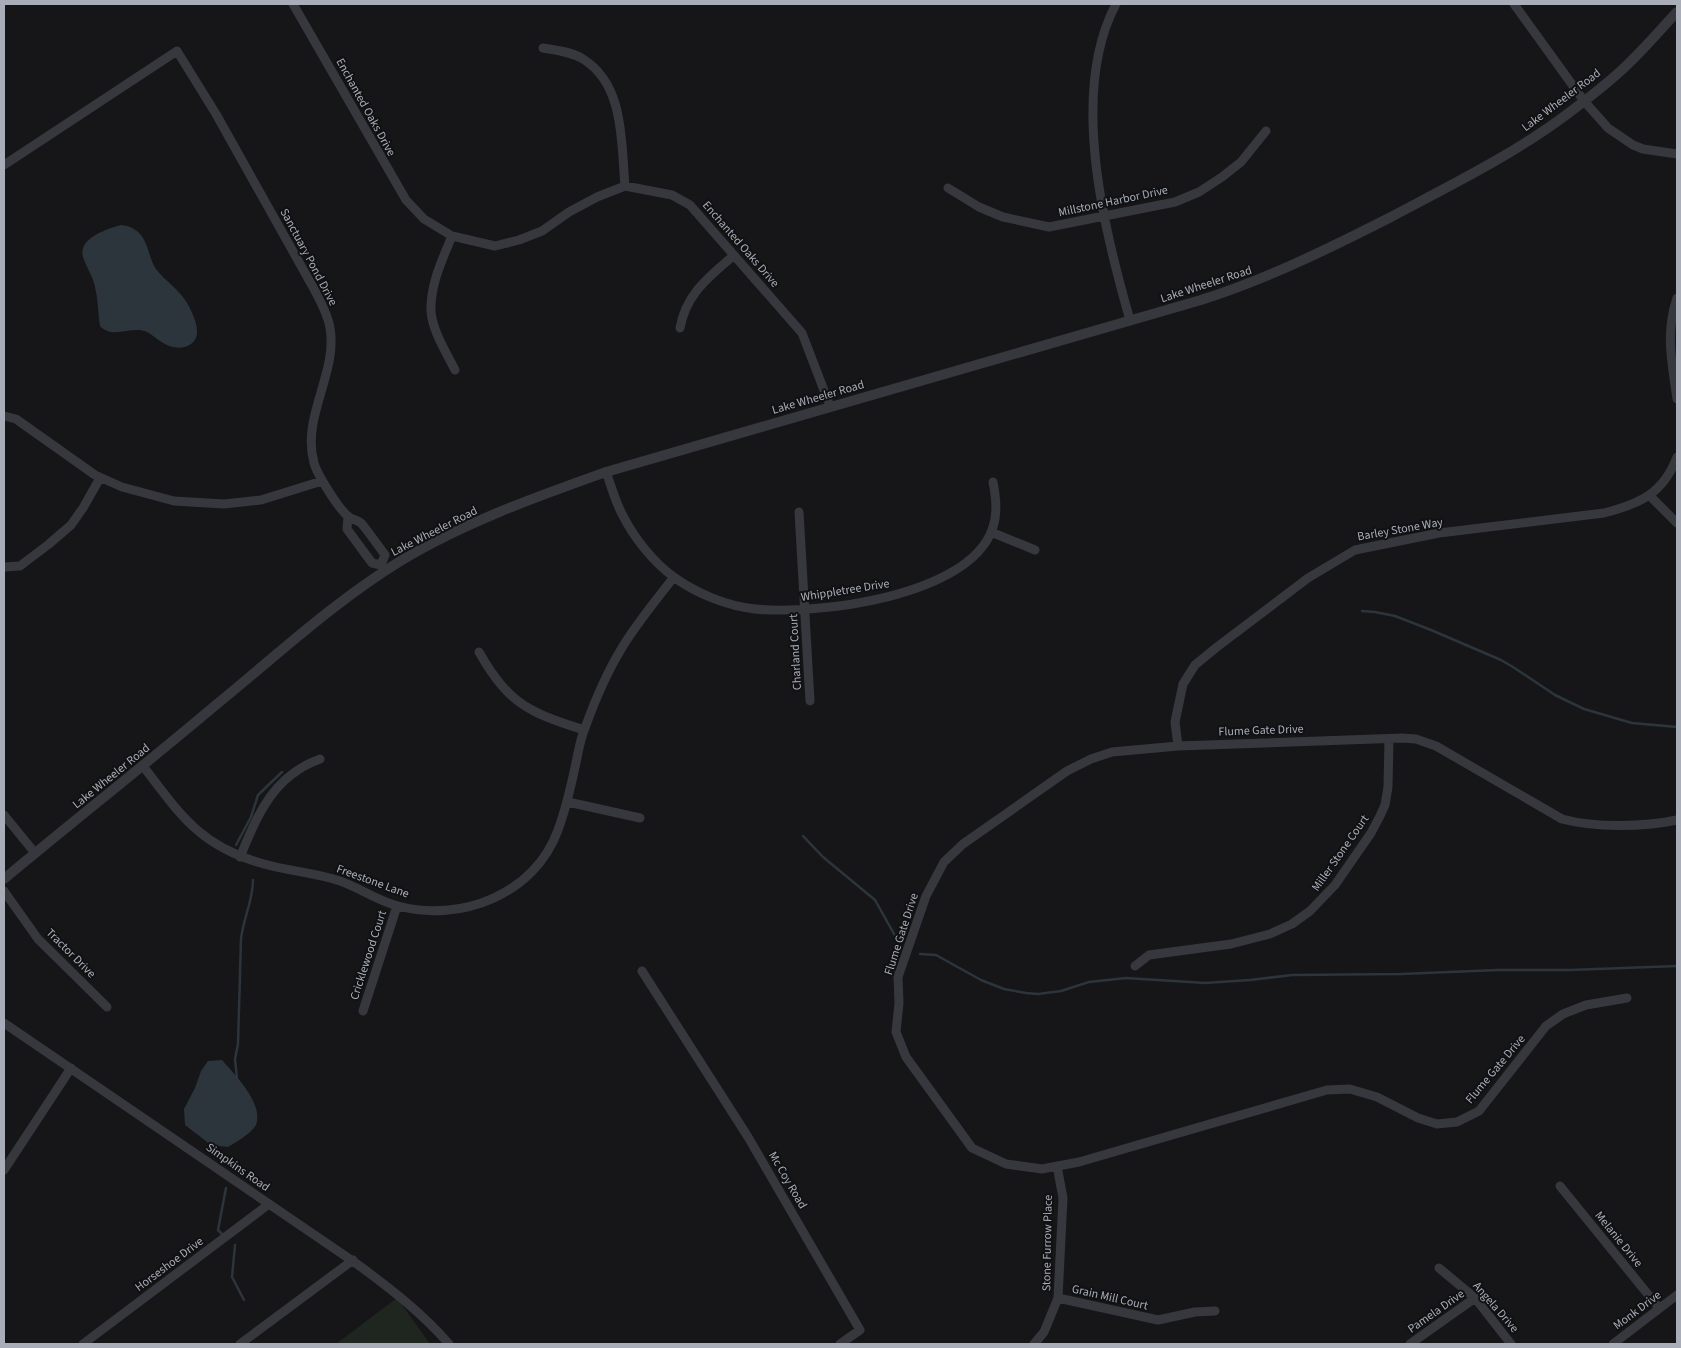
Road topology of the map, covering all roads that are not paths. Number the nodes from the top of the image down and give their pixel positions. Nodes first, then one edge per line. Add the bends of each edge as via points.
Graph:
1 (293, 4) edge
2 (1116, 4) edge
3 (1514, 4) edge
4 (1677, 12) edge
5 (543, 48) dead end
6 (1584, 101) junction
7 (1266, 131) dead end
8 (1677, 154) edge
9 (4, 164) edge
10 (626, 186) junction
11 (948, 188) dead end
12 (1103, 216) junction
13 (452, 236) junction
14 (733, 256) junction
15 (1677, 298) edge
16 (1130, 320) junction
17 (680, 328) dead end
18 (455, 370) dead end
19 (1677, 399) edge
20 (830, 406) junction
21 (4, 416) edge
22 (1677, 457) edge
23 (606, 472) junction
24 (100, 478) junction
25 (322, 481) junction
26 (993, 482) dead end
27 (1650, 496) junction
28 (799, 512) dead end
29 (348, 516) junction
30 (1677, 523) edge
31 (991, 532) junction
32 (1034, 550) dead end
33 (4, 567) edge
34 (383, 568) junction
35 (674, 578) junction
36 (805, 610) junction
37 (479, 652) dead end
38 (810, 701) dead end
39 (584, 730) junction
40 (1389, 739) junction
41 (1178, 746) junction
42 (320, 759) dead end
43 (143, 766) junction
44 (568, 802) junction
45 (4, 815) edge
46 (640, 818) dead end
47 (1677, 820) edge
48 (35, 853) junction
49 (240, 857) junction
50 (4, 879) edge
51 (4, 891) edge
52 (397, 906) junction
53 (1136, 966) dead end
54 (642, 971) dead end
55 (1627, 998) dead end
56 (107, 1006) dead end
57 (363, 1011) dead end
58 (4, 1023) edge
59 (71, 1068) junction
60 (1057, 1166) junction
61 (4, 1170) edge
62 (1560, 1186) dead end
63 (269, 1204) junction
64 (353, 1260) junction
65 (1439, 1268) dead end
66 (1677, 1295) edge
67 (1058, 1298) junction
68 (1475, 1298) junction
69 (1659, 1308) junction
70 (1214, 1311) dead end
71 (83, 1344) edge
72 (240, 1344) edge
73 (449, 1344) edge
74 (840, 1344) edge
75 (1034, 1344) edge
76 (1410, 1344) edge
77 (1511, 1344) edge
78 (1613, 1344) edge

1 - 13 street, Enchanted Oaks Drive via 406,200 424,219
2 - 12 street via 1102,37 1094,90 1095,156
3 - 6 street
4 - 6 street, Lake Wheeler Road via 1628,64
5 - 10 street via 584,59 613,94
6 - 8 street via 1608,128 1633,145
6 - 16 street, Lake Wheeler Road via 1514,150 1339,243 1262,279
7 - 12 street, Millstone Harbor Drive via 1241,162 1199,192 1175,202
9 - 25 street, Sanctuary Pond Drive via 177,51 230,139 328,319 330,346 312,426 311,449
10 - 13 street, Enchanted Oaks Drive via 596,196 542,231 519,240 495,246
10 - 14 street, Enchanted Oaks Drive via 672,195 690,205
11 - 12 street, Millstone Harbor Drive via 979,208 1048,227
12 - 16 street
13 - 18 street via 438,268 432,290 431,313
14 - 17 street via 699,286 683,314
14 - 20 street, Enchanted Oaks Drive via 802,333
15 - 19 street via 1669,346
16 - 20 street, Lake Wheeler Road
20 - 23 street, Lake Wheeler Road
21 - 24 street via 16,419
22 - 27 street, Barley Stone Way via 1670,474
23 - 34 street, Lake Wheeler Road via 466,526
23 - 35 street, Whippletree Drive via 621,513 633,533 649,555
24 - 25 street via 174,502 224,504 261,500
24 - 33 street via 71,525 20,566
25 - 29 street, Sanctuary Pond Drive
26 - 31 street, Whippletree Drive via 996,499
27 - 30 street
27 - 41 street, Barley Stone Way via 1604,514 1439,533 1354,550 1303,582 1217,646 1196,666 1183,684 1176,722
28 - 36 street, Charland Court
29 - 34 street, Sanctuary Pond Drive via 347,530 372,564
29 - 34 street, Sanctuary Pond Drive via 360,522 385,554
31 - 32 street
31 - 36 street, Whippletree Drive via 971,560 942,579 890,596
34 - 43 street, Lake Wheeler Road
35 - 36 street, Whippletree Drive via 716,600 737,606
35 - 39 street, Freestone Lane via 622,647
36 - 38 street, Charland Court
37 - 39 street via 498,682 530,710
39 - 44 street, Freestone Lane
40 - 41 street, Flume Gate Drive
40 - 47 street, Flume Gate Drive via 1416,740 1436,746 1540,808 1571,821 1592,825
40 - 53 street, Miller Stone Court via 1388,787 1380,816 1335,884 1310,911 1270,934 1231,944 1148,955
41 - 60 street, Flume Gate Drive via 1112,752 1091,759 1068,771 963,844 944,862 926,896 898,978 896,1032 906,1058 972,1148 1006,1164 1042,1169
42 - 49 street via 306,764 273,792 257,816
43 - 48 street, Lake Wheeler Road
43 - 49 street, Freestone Lane via 199,834
44 - 46 street
44 - 52 street, Freestone Lane via 550,849 527,877 511,888 479,905 463,909 435,911
45 - 48 street
48 - 50 street, Lake Wheeler Road
49 - 52 street, Freestone Lane via 340,881
51 - 56 street, Tractor Drive via 38,939
52 - 57 street, Cricklewood Court
54 - 74 street, Mc Coy Road via 748,1137 860,1330
55 - 60 street, Flume Gate Drive via 1586,1006 1564,1014 1546,1026 1479,1111 1457,1122 1437,1124 1378,1097 1350,1089 1327,1090
58 - 59 street, Simpkins Road
59 - 61 street
59 - 63 street, Simpkins Road
60 - 67 street, Stone Furrow Place via 1063,1198
62 - 69 street, Melanie Drive
63 - 64 street, Simpkins Road
63 - 71 street, Horseshoe Drive
64 - 72 street
64 - 73 street, Simpkins Road via 413,1306
65 - 68 street, Angela Drive
66 - 69 street, Monk Drive
67 - 70 street, Grain Mill Court via 1158,1320
67 - 75 street, Stone Furrow Place via 1044,1332
68 - 76 street, Pamela Drive
68 - 77 street, Angela Drive
69 - 78 street, Monk Drive

